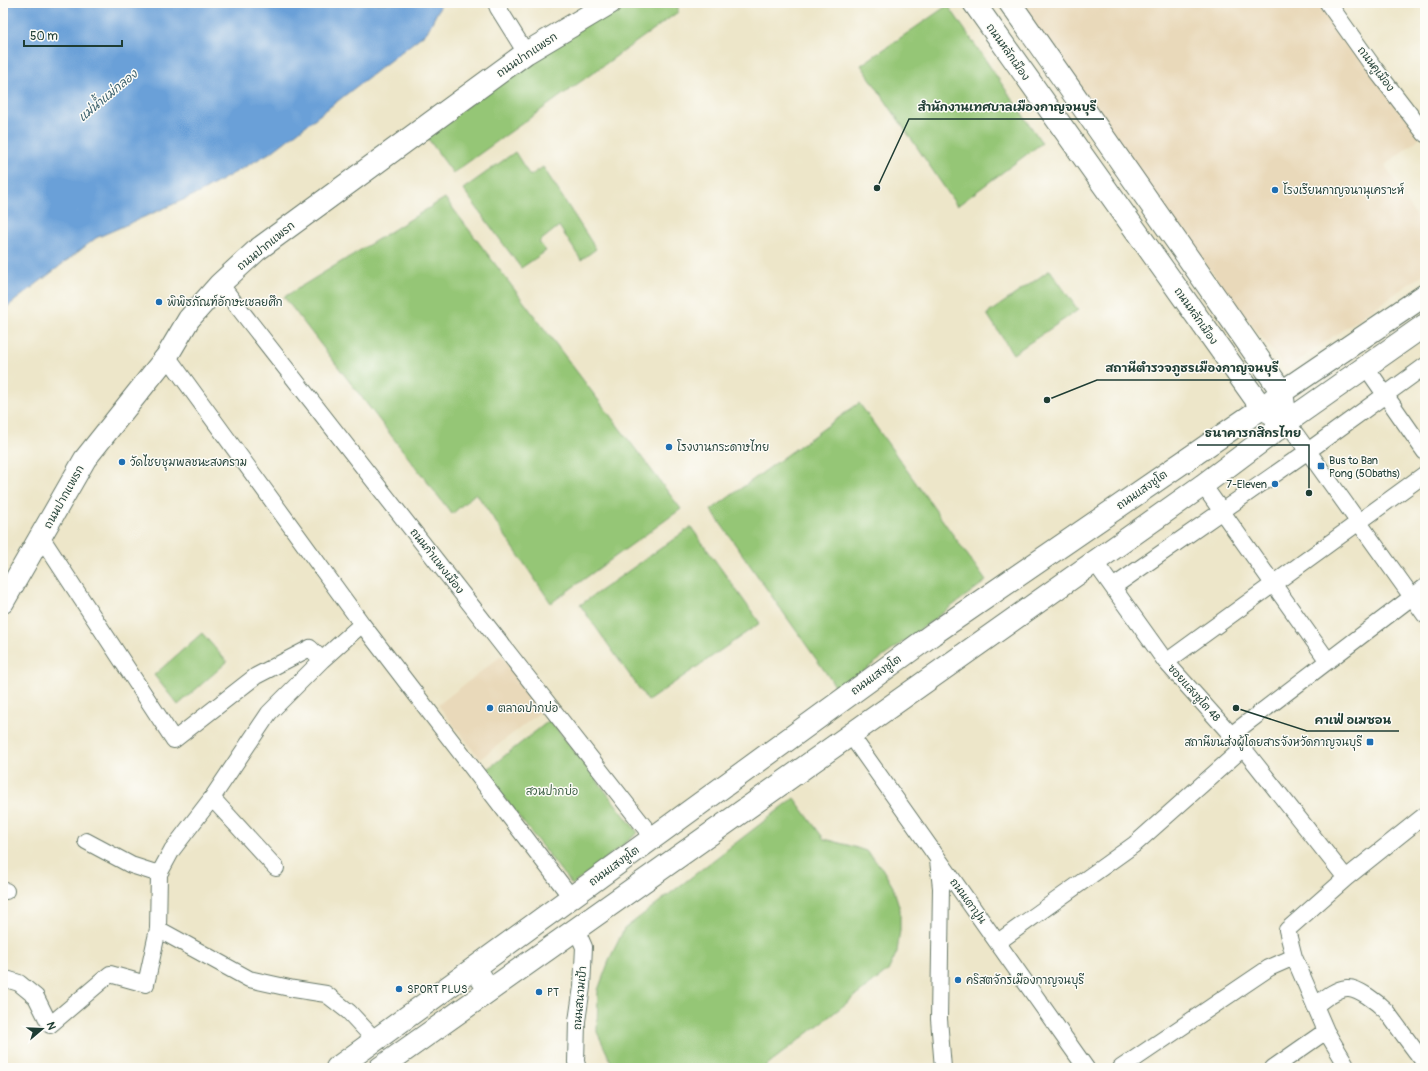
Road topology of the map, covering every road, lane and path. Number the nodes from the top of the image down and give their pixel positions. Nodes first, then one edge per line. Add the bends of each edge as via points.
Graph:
1 (496, 3) edge
2 (610, 3) edge
3 (974, 3) edge
4 (1010, 3) edge
5 (1328, 3) edge
6 (526, 53) junction
7 (1425, 134) edge
8 (220, 284) junction
9 (1425, 295) edge
10 (1425, 325) edge
11 (167, 356) junction
12 (1425, 366) edge
13 (1366, 367) junction
14 (1282, 392) junction
15 (1386, 395) junction
16 (1262, 408) junction
17 (1287, 422) junction
18 (1308, 451) junction
19 (1425, 452) edge
20 (1425, 474) edge
21 (1203, 485) junction
22 (1222, 512) junction
23 (1359, 523) junction
24 (41, 537) junction
25 (1062, 545) junction
26 (1087, 565) junction
27 (1272, 585) junction
28 (1113, 587) junction
29 (1419, 592) edge
30 (3, 602) edge
31 (1425, 615) edge
32 (362, 624) junction
33 (913, 648) junction
34 (322, 660) junction
35 (1328, 661) junction
36 (1166, 662) junction
37 (932, 676) junction
38 (850, 734) junction
39 (1231, 735) junction
40 (1242, 748) junction
41 (212, 798) junction
42 (1425, 815) edge
43 (653, 838) junction
44 (86, 841) dead end
45 (938, 858) junction
46 (276, 868) dead end
47 (159, 874) junction
48 (1346, 878) junction
49 (571, 897) junction
50 (158, 929) junction
51 (576, 929) junction
52 (998, 942) junction
53 (1294, 957) junction
54 (474, 968) junction
55 (3, 978) edge
56 (489, 990) junction
57 (1315, 1006) junction
58 (1326, 1031) junction
59 (375, 1040) junction
60 (1425, 1063) edge
61 (337, 1068) edge
62 (380, 1068) edge
63 (578, 1068) edge
64 (943, 1068) edge
65 (1086, 1068) edge
66 (1121, 1068) edge
67 (1274, 1068) edge
68 (1348, 1068) edge

1 - 6 street
2 - 6 main road, ถนนปากแพรก
3 - 16 main road, ถนนหลักเมือง
4 - 14 main road
5 - 7 street, ถนนคูเมือง
6 - 8 main road, ถนนปากแพรก via 257,250
8 - 11 main road, ถนนปากแพรก via 189,319
8 - 43 street, ถนนกำแพงเมือง
9 - 14 main road, ถนนแสงชูโต
10 - 13 main road
11 - 24 main road, ถนนปากแพรก via 85,459
11 - 32 street
12 - 15 street
13 - 15 street
13 - 17 main road
14 - 16 main road, ถนนแสงชูโต
14 - 17 main road
15 - 18 street
15 - 19 street
16 - 17 main road, ถนนหลักเมือง
16 - 25 main road, ถนนแสงชูโต
17 - 18 street
17 - 21 main road
18 - 22 street
18 - 23 street
20 - 23 street
21 - 22 street
21 - 26 main road
22 - 27 street
22 - 28 street
23 - 27 street
23 - 29 street
24 - 30 main road, ถนนปากแพรก
24 - 34 street via 174,740 256,676 310,648
25 - 26 main road
25 - 33 main road, ถนนแสงชูโต
26 - 28 street, ซอยแสงชูโต 48
26 - 37 main road
27 - 35 street
27 - 36 street
28 - 36 street, ซอยแสงชูโต 48
29 - 31 street
29 - 35 street
32 - 34 street
32 - 49 street
33 - 37 main road
33 - 43 main road, ถนนแสงชูโต
34 - 41 street via 269,713
35 - 39 street
36 - 39 street, ซอยแสงชูโต 48
37 - 38 main road
38 - 45 street, ถนนเตาปูน
38 - 51 main road
39 - 40 street, ซอยแสงชูโต 48
40 - 48 street, ซอยแสงชูโต 48
40 - 52 street via 1135,844
41 - 46 street
41 - 47 street via 172,850
42 - 48 street
43 - 49 main road, ถนนแสงชูโต
44 - 47 street via 130,864
45 - 52 street, ถนนเตาปูน
45 - 64 street via 941,888 939,1019
47 - 50 street
48 - 53 street via 1287,930
49 - 54 main road, ถนนแสงชูโต
50 - 55 street via 146,984 110,974 50,1025 36,997 19,983
50 - 59 street via 249,979 326,994 349,1012
51 - 56 main road
51 - 63 street, ถนนสนามเป้า via 584,947 577,1021
52 - 65 street, ถนนเตาปูน
53 - 57 street
53 - 66 street via 1269,968
54 - 56 main road
54 - 59 main road, ถนนแสงชูโต
56 - 62 main road
57 - 58 street
57 - 60 street via 1341,989 1360,990 1385,1010
58 - 67 street
58 - 68 street
59 - 61 main road, ถนนแสงชูโต

